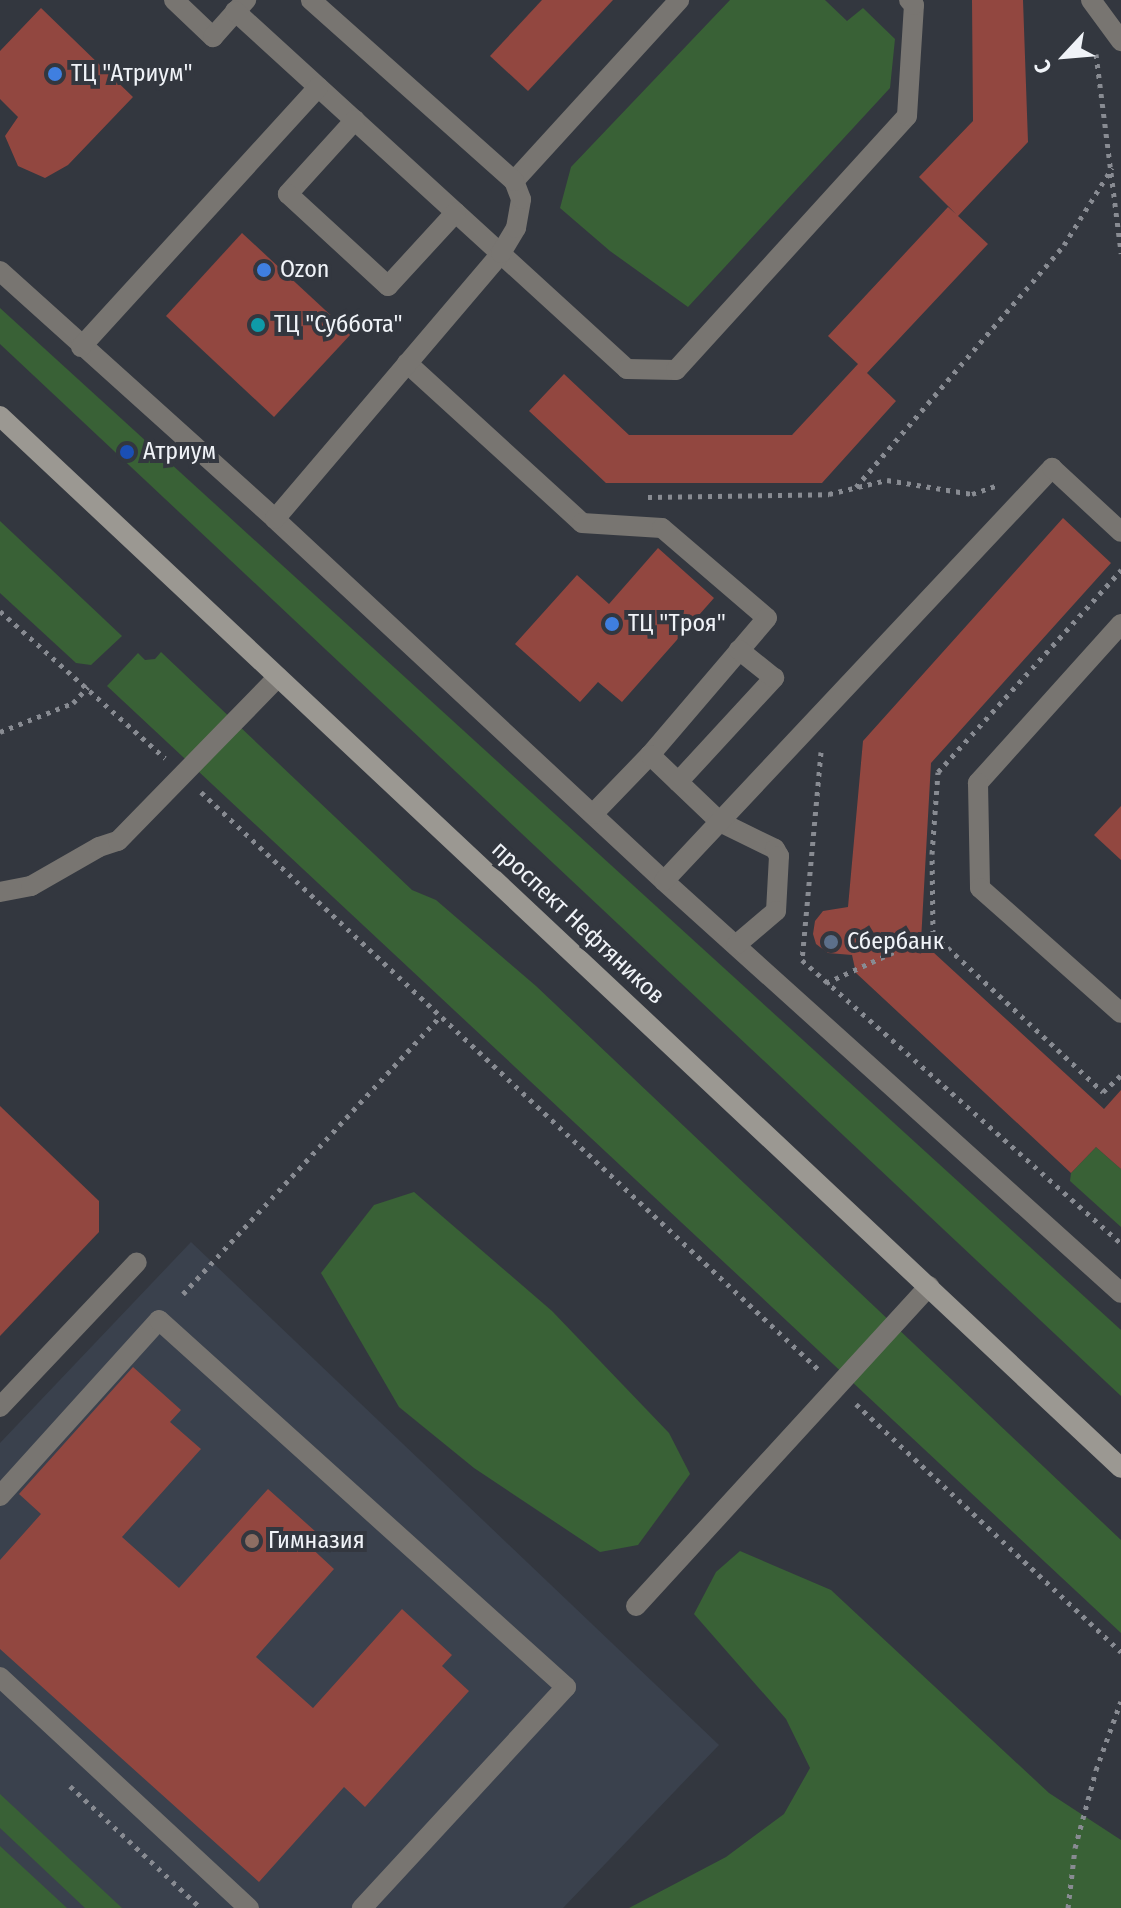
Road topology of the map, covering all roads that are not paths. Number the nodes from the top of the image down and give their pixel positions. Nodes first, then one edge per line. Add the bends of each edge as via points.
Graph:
1 (174, 0) edge
2 (311, 0) edge
3 (679, 0) edge
4 (909, 0) edge
5 (1091, 0) edge
6 (241, 6) edge
7 (1121, 41) edge
8 (318, 87) junction
9 (355, 120) junction
10 (514, 181) junction
11 (456, 212) junction
12 (501, 253) junction
13 (0, 271) edge
14 (81, 347) junction
15 (407, 363) junction
16 (0, 416) edge
17 (275, 519) junction
18 (1121, 532) edge
19 (1121, 624) edge
20 (739, 650) junction
21 (278, 677) junction
22 (650, 755) junction
23 (678, 782) junction
24 (593, 814) junction
25 (720, 822) junction
26 (664, 881) junction
27 (0, 892) edge
28 (736, 945) junction
29 (1121, 1013) edge
30 (137, 1262) dead end
31 (929, 1286) junction
32 (1121, 1293) edge
33 (0, 1407) edge
34 (1121, 1468) edge
35 (0, 1496) edge
36 (636, 1606) dead end
37 (0, 1677) edge
38 (249, 1908) edge
39 (362, 1908) edge

1 - 6 lane via 213,37
2 - 10 lane
3 - 10 lane
4 - 12 lane via 914,5 907,116 676,370 627,369
5 - 7 lane
6 - 8 lane
8 - 9 lane
8 - 14 lane
9 - 11 lane
9 - 11 lane via 288,194 388,286
10 - 12 lane via 521,199 516,228
11 - 12 lane
12 - 15 lane
13 - 14 lane
14 - 17 lane
15 - 17 lane
15 - 20 lane via 582,523 662,528 767,618
16 - 21 main road, проспект Нефтяников
17 - 24 lane
18 - 25 lane via 1052,468
19 - 29 lane via 978,783 980,888
20 - 22 lane
20 - 23 lane via 774,678
21 - 27 lane via 118,841 31,886
21 - 31 main road, проспект Нефтяников
22 - 23 lane
22 - 24 lane
23 - 25 lane
24 - 26 lane
25 - 26 lane
25 - 28 lane via 779,856 776,911
26 - 28 lane
28 - 32 lane
30 - 33 lane
31 - 34 main road, проспект Нефтяников
31 - 36 lane
35 - 39 lane via 159,1320 566,1687
37 - 38 lane

